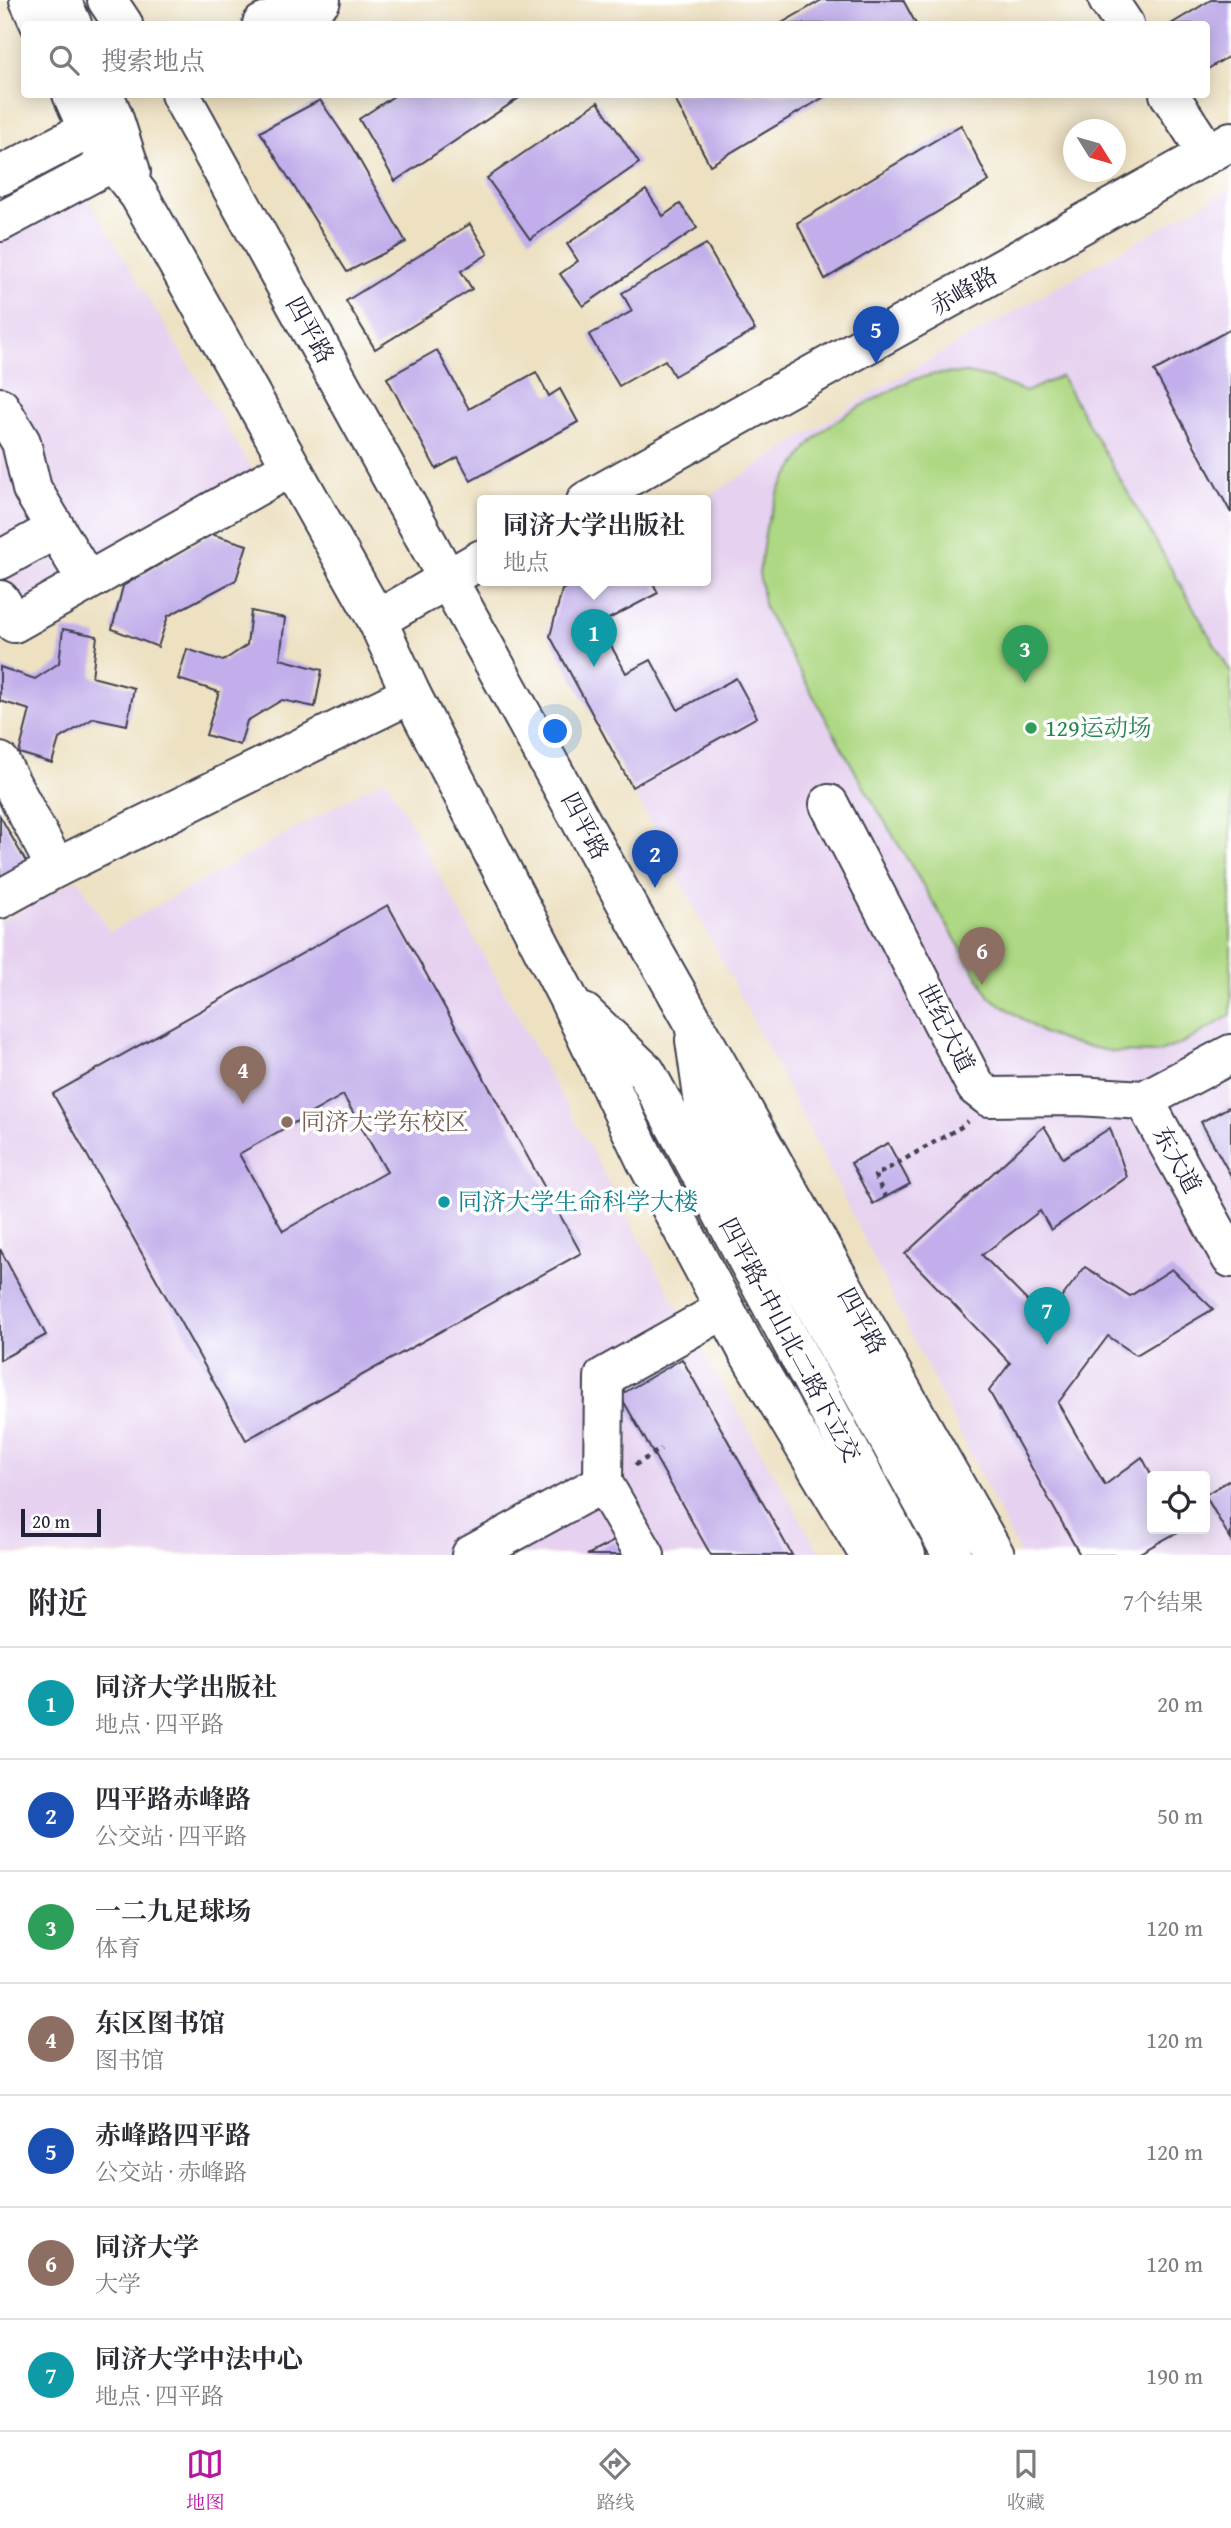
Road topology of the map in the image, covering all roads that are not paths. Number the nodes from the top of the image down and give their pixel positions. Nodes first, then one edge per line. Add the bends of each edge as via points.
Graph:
1 (29, 0) edge
2 (61, 0) edge
3 (107, 0) edge
4 (135, 0) edge
5 (321, 0) edge
6 (1108, 0) edge
7 (39, 21) edge
8 (71, 21) edge
9 (121, 21) edge
10 (146, 21) edge
11 (269, 21) edge
12 (1122, 21) edge
13 (74, 98) edge
14 (106, 98) edge
15 (182, 98) edge
16 (1173, 98) edge
17 (88, 130) junction
18 (1219, 148) edge
19 (113, 162) junction
20 (0, 176) edge
21 (139, 195) junction
22 (0, 222) edge
23 (0, 407) edge
24 (291, 467) junction
25 (597, 495) edge
26 (56, 529) junction
27 (0, 560) edge
28 (477, 562) edge
29 (447, 580) junction
30 (88, 581) junction
31 (0, 600) edge
32 (377, 620) junction
33 (411, 694) junction
34 (5, 782) edge
35 (829, 804) dead end
36 (56, 868) junction
37 (0, 899) edge
38 (568, 998) junction
39 (692, 1018) junction
40 (1231, 1054) edge
41 (1144, 1100) junction
42 (1231, 1258) edge
43 (725, 1309) junction
44 (603, 1483) junction
45 (471, 1555) edge
46 (645, 1555) edge
47 (869, 1555) edge
48 (906, 1555) edge
49 (952, 1555) edge
50 (995, 1555) edge

1 - 7 main road
2 - 8 main road
3 - 9 main road
4 - 10 main road
5 - 11 main road
6 - 12 main road
13 - 17 main road
14 - 21 main road
15 - 29 main road, 四平路
16 - 18 main road
17 - 19 main road
17 - 20 main road
18 - 25 main road, 赤峰路
19 - 21 main road
19 - 22 main road
21 - 24 main road
23 - 26 main road via 21,442 32,489
24 - 30 main road
24 - 32 main road
26 - 27 main road
26 - 30 main road
28 - 29 main road
29 - 32 main road
29 - 39 main road, 四平路
30 - 31 main road via 14,623
32 - 33 main road
33 - 36 main road
33 - 38 main road
34 - 36 main road
35 - 41 main road, 世纪大道 via 976,1087 989,1097
36 - 37 main road
38 - 43 main road
38 - 48 main road, 四平路-中山北二路下立交 via 646,1072
39 - 49 main road, 四平路-中山北二路下立交 via 704,1104
39 - 50 main road, 四平路
40 - 41 main road
41 - 42 main road, 东大道
43 - 44 main road via 604,1377
43 - 47 main road
44 - 45 main road
44 - 46 main road

